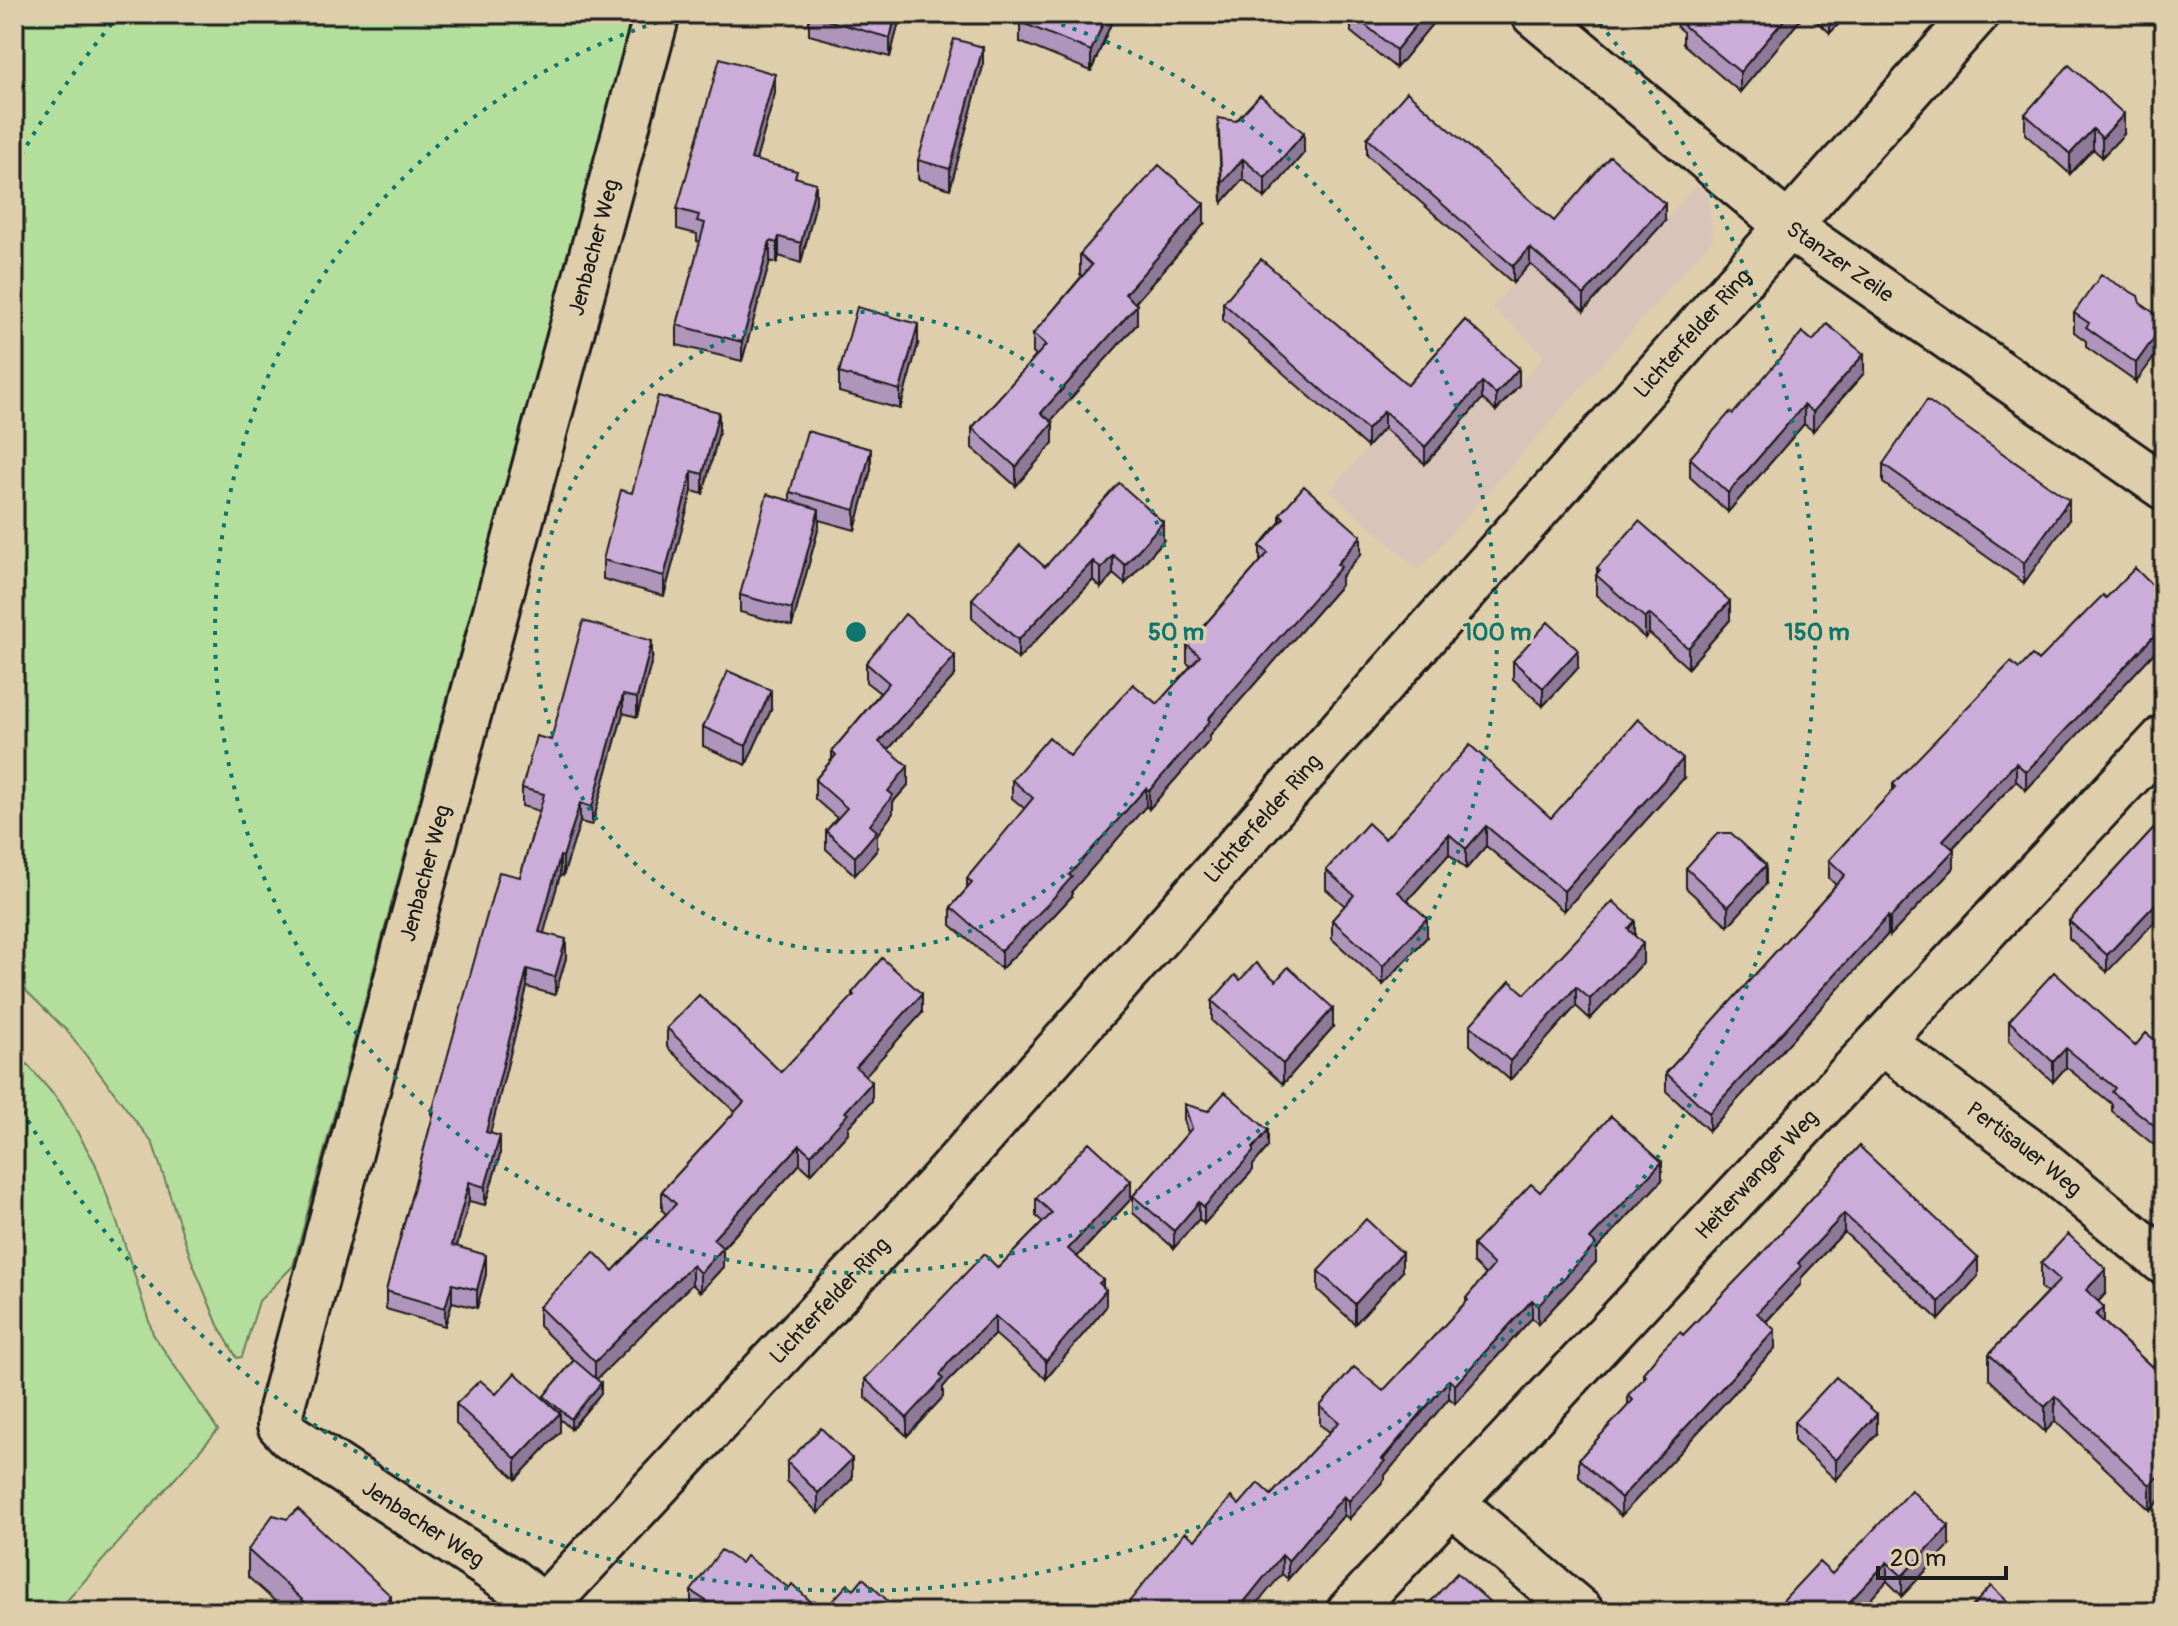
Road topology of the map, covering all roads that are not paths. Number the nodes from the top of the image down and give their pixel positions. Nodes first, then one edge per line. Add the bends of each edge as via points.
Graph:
1 (657, 14) edge
2 (1534, 14) edge
3 (1976, 14) edge
4 (1788, 226) junction
5 (2164, 487) edge
6 (2164, 738) edge
7 (1882, 1042) junction
8 (2164, 1262) edge
9 (1451, 1502) junction
10 (544, 1610) edge
11 (1349, 1612) edge
12 (1581, 1612) edge

1 - 10 street, Jenbacher Weg via 281,1409 280,1425 290,1436 511,1581
2 - 4 street, Stanzer Zeile
3 - 4 street, Lichterfelder Ring
4 - 5 street, Stanzer Zeile
4 - 10 street, Lichterfelder Ring via 938,1185
6 - 7 street, Heiterwanger Weg
7 - 8 street, Pertisauer Weg via 2026,1149
7 - 9 street, Heiterwanger Weg
9 - 11 street, Heiterwanger Weg
9 - 12 street

